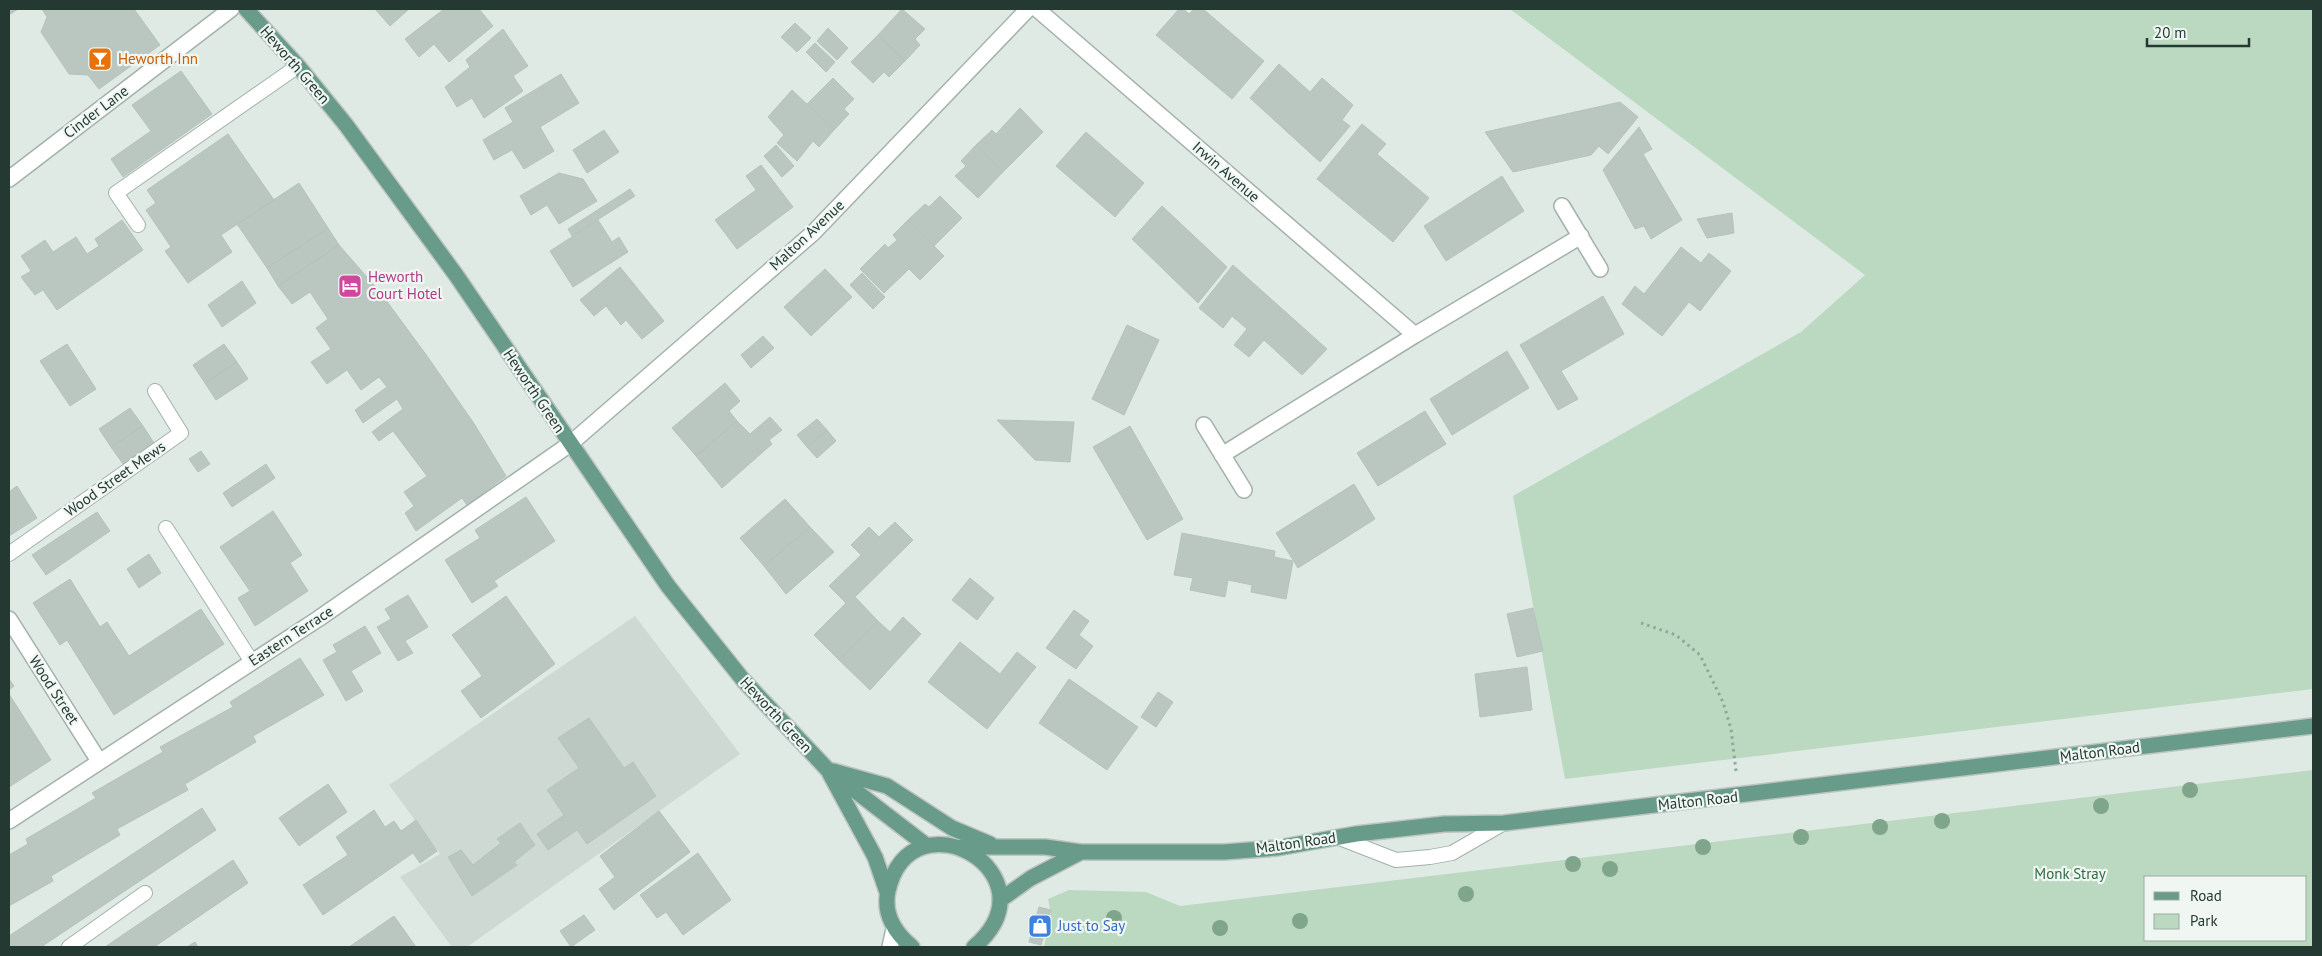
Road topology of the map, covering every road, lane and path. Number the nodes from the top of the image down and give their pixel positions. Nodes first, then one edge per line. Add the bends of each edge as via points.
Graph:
1 (232, 9) edge
2 (246, 9) edge
3 (1028, 9) edge
4 (1037, 9) edge
5 (298, 66) junction
6 (9, 179) edge
7 (1562, 206) dead end
8 (138, 225) dead end
9 (1580, 236) junction
10 (1600, 269) dead end
11 (1415, 335) junction
12 (155, 391) dead end
13 (1204, 424) dead end
14 (570, 444) junction
15 (1222, 455) junction
16 (1244, 490) dead end
17 (166, 528) dead end
18 (9, 554) edge
19 (9, 619) edge
20 (1641, 623) dead end
21 (252, 662) junction
22 (2313, 726) edge
23 (99, 761) junction
24 (827, 769) junction
25 (1741, 796) junction
26 (9, 821) edge
27 (1504, 823) junction
28 (1337, 838) junction
29 (927, 846) junction
30 (962, 847) junction
31 (998, 848) junction
32 (1081, 852) junction
33 (145, 893) dead end
34 (887, 894) junction
35 (1000, 900) junction
36 (894, 929) junction
37 (69, 947) edge
38 (890, 947) edge
39 (912, 947) edge
40 (974, 947) edge

1 - 6 street, Cinder Lane
2 - 5 main road, Heworth Green
3 - 14 street, Malton Avenue via 813,233
4 - 11 street, Irwin Avenue
5 - 8 lane via 116,193
5 - 14 main road, Heworth Green via 346,124 456,275
7 - 9 street
9 - 10 street
9 - 11 street
11 - 15 street
12 - 18 lane, Wood Street Mews via 181,434
13 - 15 street
14 - 21 street, Eastern Terrace
14 - 24 main road, Heworth Green via 668,586 744,681
15 - 16 street
17 - 21 lane
19 - 23 street, Wood Street
20 - 25 path via 1676,635 1700,655 1732,729
21 - 23 street, Eastern Terrace
22 - 25 main road, Malton Road
23 - 26 street, Eastern Terrace
24 - 29 main road, Heworth Green
24 - 31 main road via 887,786 952,828
24 - 34 main road, Heworth Green via 875,857
25 - 27 main road, Malton Road
27 - 28 main road, Malton Road via 1444,824
27 - 28 lane via 1452,853 1430,857 1396,860
28 - 32 main road, Malton Road via 1277,848 1224,852
29 - 30 main road, Malton Road via 951,844
29 - 34 main road via 900,864 891,878
30 - 31 main road, Malton Road
30 - 35 main road via 989,868 997,883
31 - 32 main road, Malton Road via 1045,847
32 - 35 main road, Malton Road via 1031,878
33 - 37 lane
34 - 36 main road, Heworth Green
35 - 40 main road via 993,927
36 - 38 street
36 - 39 main road

